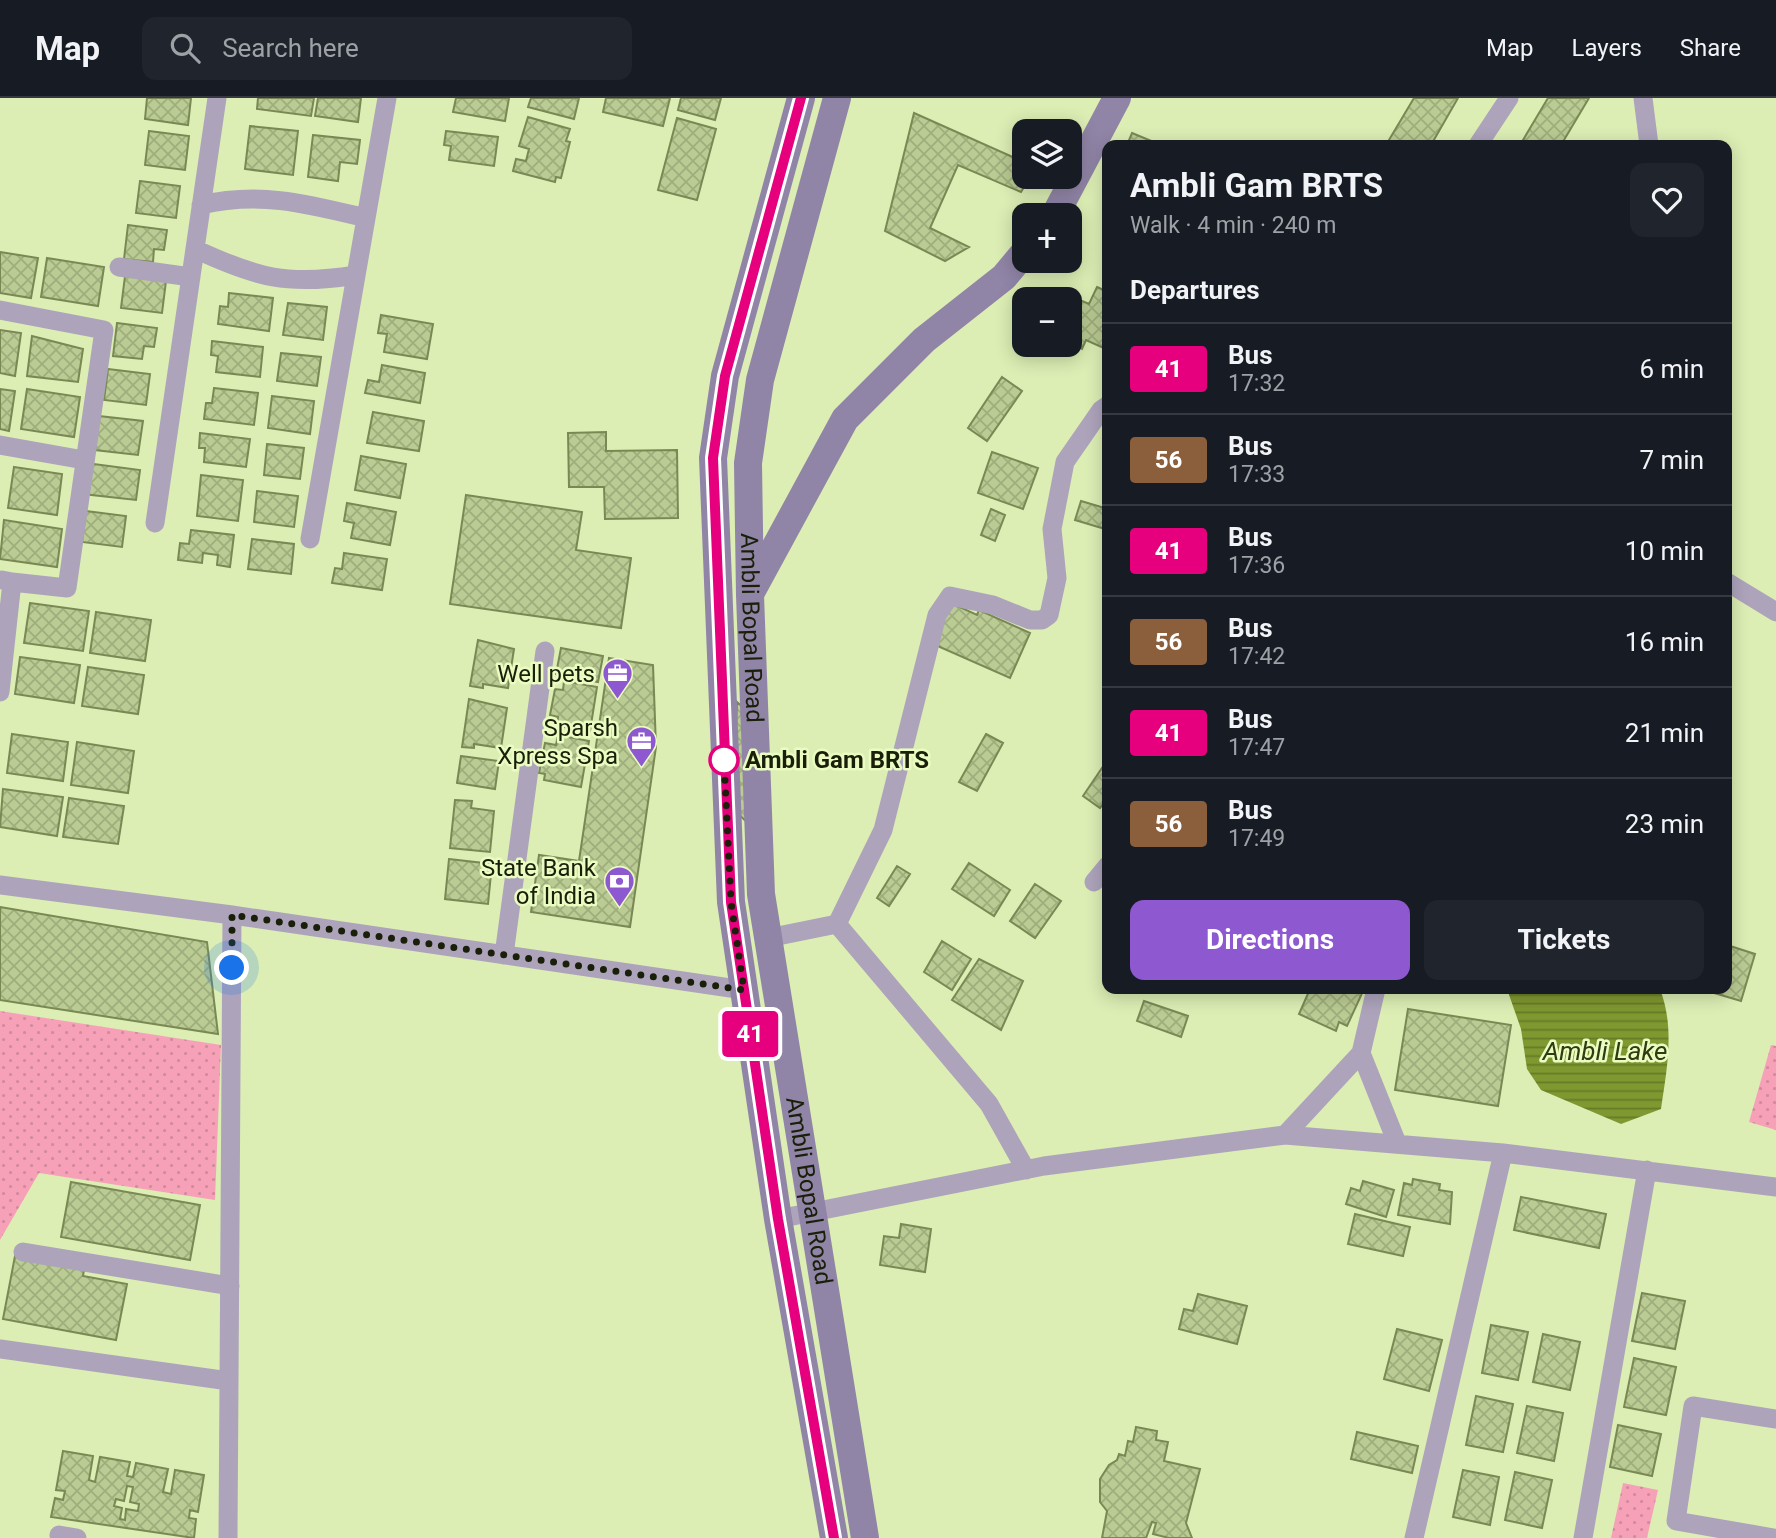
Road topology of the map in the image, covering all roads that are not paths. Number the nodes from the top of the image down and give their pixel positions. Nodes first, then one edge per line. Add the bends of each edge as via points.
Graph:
1 (217, 98) edge
2 (387, 98) edge
3 (801, 98) edge
4 (837, 98) edge
5 (1117, 98) edge
6 (1509, 98) edge
7 (1643, 98) edge
8 (1481, 140) edge
9 (1647, 140) edge
10 (1061, 203) edge
11 (201, 205) junction
12 (366, 218) junction
13 (195, 249) junction
14 (120, 267) dead end
15 (1012, 267) edge
16 (356, 275) junction
17 (191, 277) junction
18 (0, 310) edge
19 (1102, 409) edge
20 (0, 445) edge
21 (84, 460) junction
22 (155, 523) dead end
23 (310, 539) dead end
24 (6, 581) edge
25 (1732, 585) edge
26 (750, 595) junction
27 (1776, 612) edge
28 (545, 651) dead end
29 (0, 692) edge
30 (1102, 872) edge
31 (1094, 882) dead end
32 (0, 885) edge
33 (761, 894) junction
34 (731, 902) junction
35 (232, 915) junction
36 (837, 924) junction
37 (768, 938) junction
38 (504, 954) junction
39 (744, 990) junction
40 (1375, 994) edge
41 (1361, 1053) junction
42 (1285, 1135) junction
43 (1397, 1143) junction
44 (1503, 1153) junction
45 (1026, 1170) junction
46 (1647, 1170) junction
47 (1776, 1186) edge
48 (812, 1213) junction
49 (778, 1219) junction
50 (23, 1252) dead end
51 (230, 1286) junction
52 (0, 1349) edge
53 (229, 1381) junction
54 (1776, 1419) edge
55 (228, 1538) edge
56 (834, 1538) edge
57 (865, 1538) edge
58 (1414, 1538) edge
59 (1583, 1538) edge
60 (1774, 1538) edge

1 - 11 street
2 - 12 street
3 - 34 street, Ambli Bopal Road via 725,376 713,458
4 - 26 street, Ambli Bopal Road via 760,380 748,463
5 - 10 street
6 - 8 street
7 - 9 street
11 - 12 street via 253,197
11 - 13 street
12 - 16 street
13 - 16 street via 252,274 282,281
13 - 17 street
14 - 17 street
15 - 26 street via 924,340 845,419
16 - 23 street
17 - 22 street
18 - 21 street via 104,330
19 - 36 street via 1065,462 1052,528 1057,578 1049,615 1030,620 993,605 950,596 937,615 883,831
20 - 21 street
21 - 24 street via 66,588
24 - 29 street
25 - 27 street
26 - 33 street, Ambli Bopal Road
28 - 38 street
30 - 31 street
32 - 35 street
33 - 34 street
33 - 37 street, Ambli Bopal Road
34 - 39 street, Ambli Bopal Road
35 - 38 street
35 - 51 street
36 - 37 street
36 - 45 street via 989,1104
37 - 48 street, Ambli Bopal Road
38 - 39 street
39 - 49 street, Ambli Bopal Road
40 - 41 street
41 - 42 street
41 - 43 street
42 - 43 street
42 - 45 street
43 - 44 street
44 - 46 street
44 - 58 street
45 - 48 street
46 - 47 street
46 - 59 street
48 - 49 street
48 - 57 street, Ambli Bopal Road
49 - 56 street, Ambli Bopal Road
50 - 51 street
51 - 53 street
52 - 53 street
53 - 55 street
54 - 60 street via 1693,1406 1676,1521

